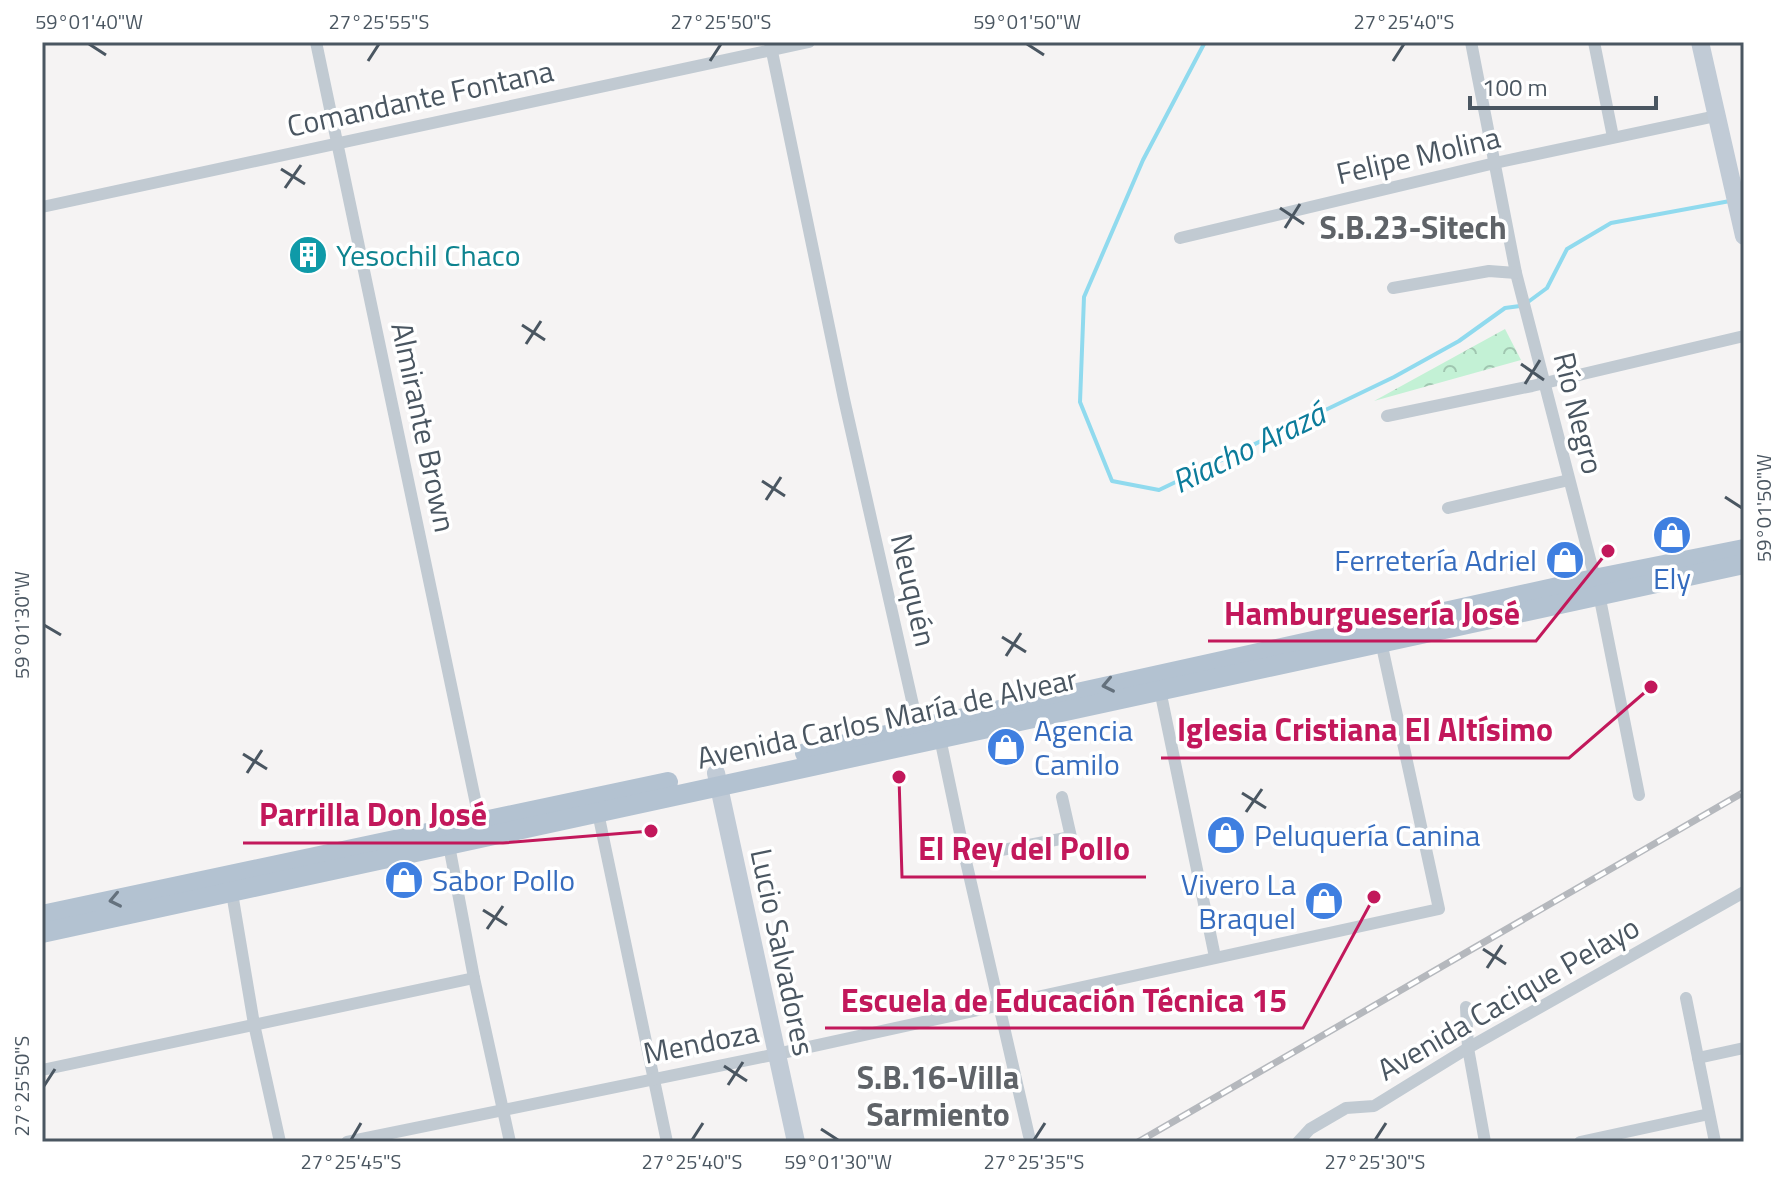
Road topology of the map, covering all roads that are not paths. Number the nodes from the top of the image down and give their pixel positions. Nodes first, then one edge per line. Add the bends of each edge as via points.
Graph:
1 (316, 42) edge
2 (809, 42) edge
3 (1471, 42) edge
4 (1594, 42) edge
5 (1700, 42) edge
6 (770, 46) edge
7 (1716, 116) junction
8 (1613, 137) junction
9 (338, 142) junction
10 (1495, 163) junction
11 (42, 207) edge
12 (1744, 236) edge
13 (1180, 238) dead end
14 (1516, 273) junction
15 (1393, 288) dead end
16 (1744, 336) edge
17 (1546, 383) junction
18 (1387, 416) dead end
19 (1569, 480) junction
20 (1448, 508) dead end
21 (1744, 549) edge
22 (1744, 564) edge
23 (1596, 586) junction
24 (1380, 633) junction
25 (1158, 682) junction
26 (918, 727) junction
27 (940, 738) junction
28 (717, 779) junction
29 (1639, 795) dead end
30 (1062, 797) dead end
31 (596, 804) junction
32 (480, 823) junction
33 (447, 836) junction
34 (965, 857) junction
35 (230, 884) junction
36 (1744, 892) edge
37 (42, 915) edge
38 (42, 933) edge
39 (1215, 957) junction
40 (474, 978) junction
41 (1686, 998) dead end
42 (998, 1005) junction
43 (1466, 1007) dead end
44 (254, 1024) junction
45 (1468, 1048) junction
46 (1744, 1048) edge
47 (777, 1054) junction
48 (1698, 1058) junction
49 (42, 1070) edge
50 (654, 1078) junction
51 (502, 1108) junction
52 (1709, 1114) junction
53 (1029, 1136) dead end
54 (280, 1142) edge
55 (347, 1142) edge
56 (510, 1142) edge
57 (667, 1142) edge
58 (796, 1142) edge
59 (1298, 1142) edge
60 (1485, 1142) edge
61 (1580, 1142) edge
62 (1715, 1142) edge

1 - 9 street, Almirante Brown
2 - 6 street, Comandante Fontana
3 - 10 street, Río Negro
4 - 8 street
5 - 7 street
6 - 9 street, Comandante Fontana
6 - 26 street, Neuquén
7 - 8 street, Felipe Molina
7 - 12 street
8 - 10 street, Felipe Molina
9 - 11 street, Comandante Fontana
9 - 32 street, Almirante Brown
10 - 13 street, Felipe Molina
10 - 14 street, Río Negro
14 - 15 street via 1489,271
14 - 17 street, Río Negro
16 - 17 street
17 - 18 street
17 - 19 street, Río Negro
19 - 20 street
19 - 23 street, Río Negro
21 - 23 main road, Avenida Carlos María de Alvear
22 - 23 main road, Avenida Carlos María de Alvear
23 - 24 main road, Avenida Carlos María de Alvear
23 - 29 street, Río Negro
24 - 25 main road, Avenida Carlos María de Alvear
24 - 39 street, Mendoza via 1439,909
25 -> 26 main road, Avenida Carlos María de Alvear
25 - 27 main road, Avenida Carlos María de Alvear
25 - 39 street
26 - 27 street
26 - 28 main road, Avenida Carlos María de Alvear
27 - 28 main road, Avenida Carlos María de Alvear
27 - 34 street
28 - 31 main road, Avenida Carlos María de Alvear
28 - 47 street, Lucio Salvadores
30 - 34 street via 1071,837
31 - 32 main road, Avenida Carlos María de Alvear
31 - 33 main road, Avenida Carlos María de Alvear
31 - 50 street
32 - 33 main road, Avenida Carlos María de Alvear
33 - 35 main road, Avenida Carlos María de Alvear
33 - 40 street
34 - 42 street
35 -> 37 main road, Avenida Carlos María de Alvear
35 - 38 main road, Avenida Carlos María de Alvear
35 - 44 street
36 - 45 street, Avenida Cacique Pelayo
39 - 42 street, Mendoza
40 - 44 street
40 - 51 street
41 - 48 street
42 - 47 street, Mendoza
42 - 53 street
43 - 45 street
44 - 49 street
44 - 54 street
45 - 59 street, Avenida Cacique Pelayo via 1374,1106 1346,1108
45 - 60 street
46 - 48 street
47 - 50 street, Mendoza
47 - 58 street, Lucio Salvadores
48 - 52 street
50 - 51 street, Mendoza
50 - 57 street
51 - 55 street, Mendoza
51 - 56 street
52 - 61 street
52 - 62 street

